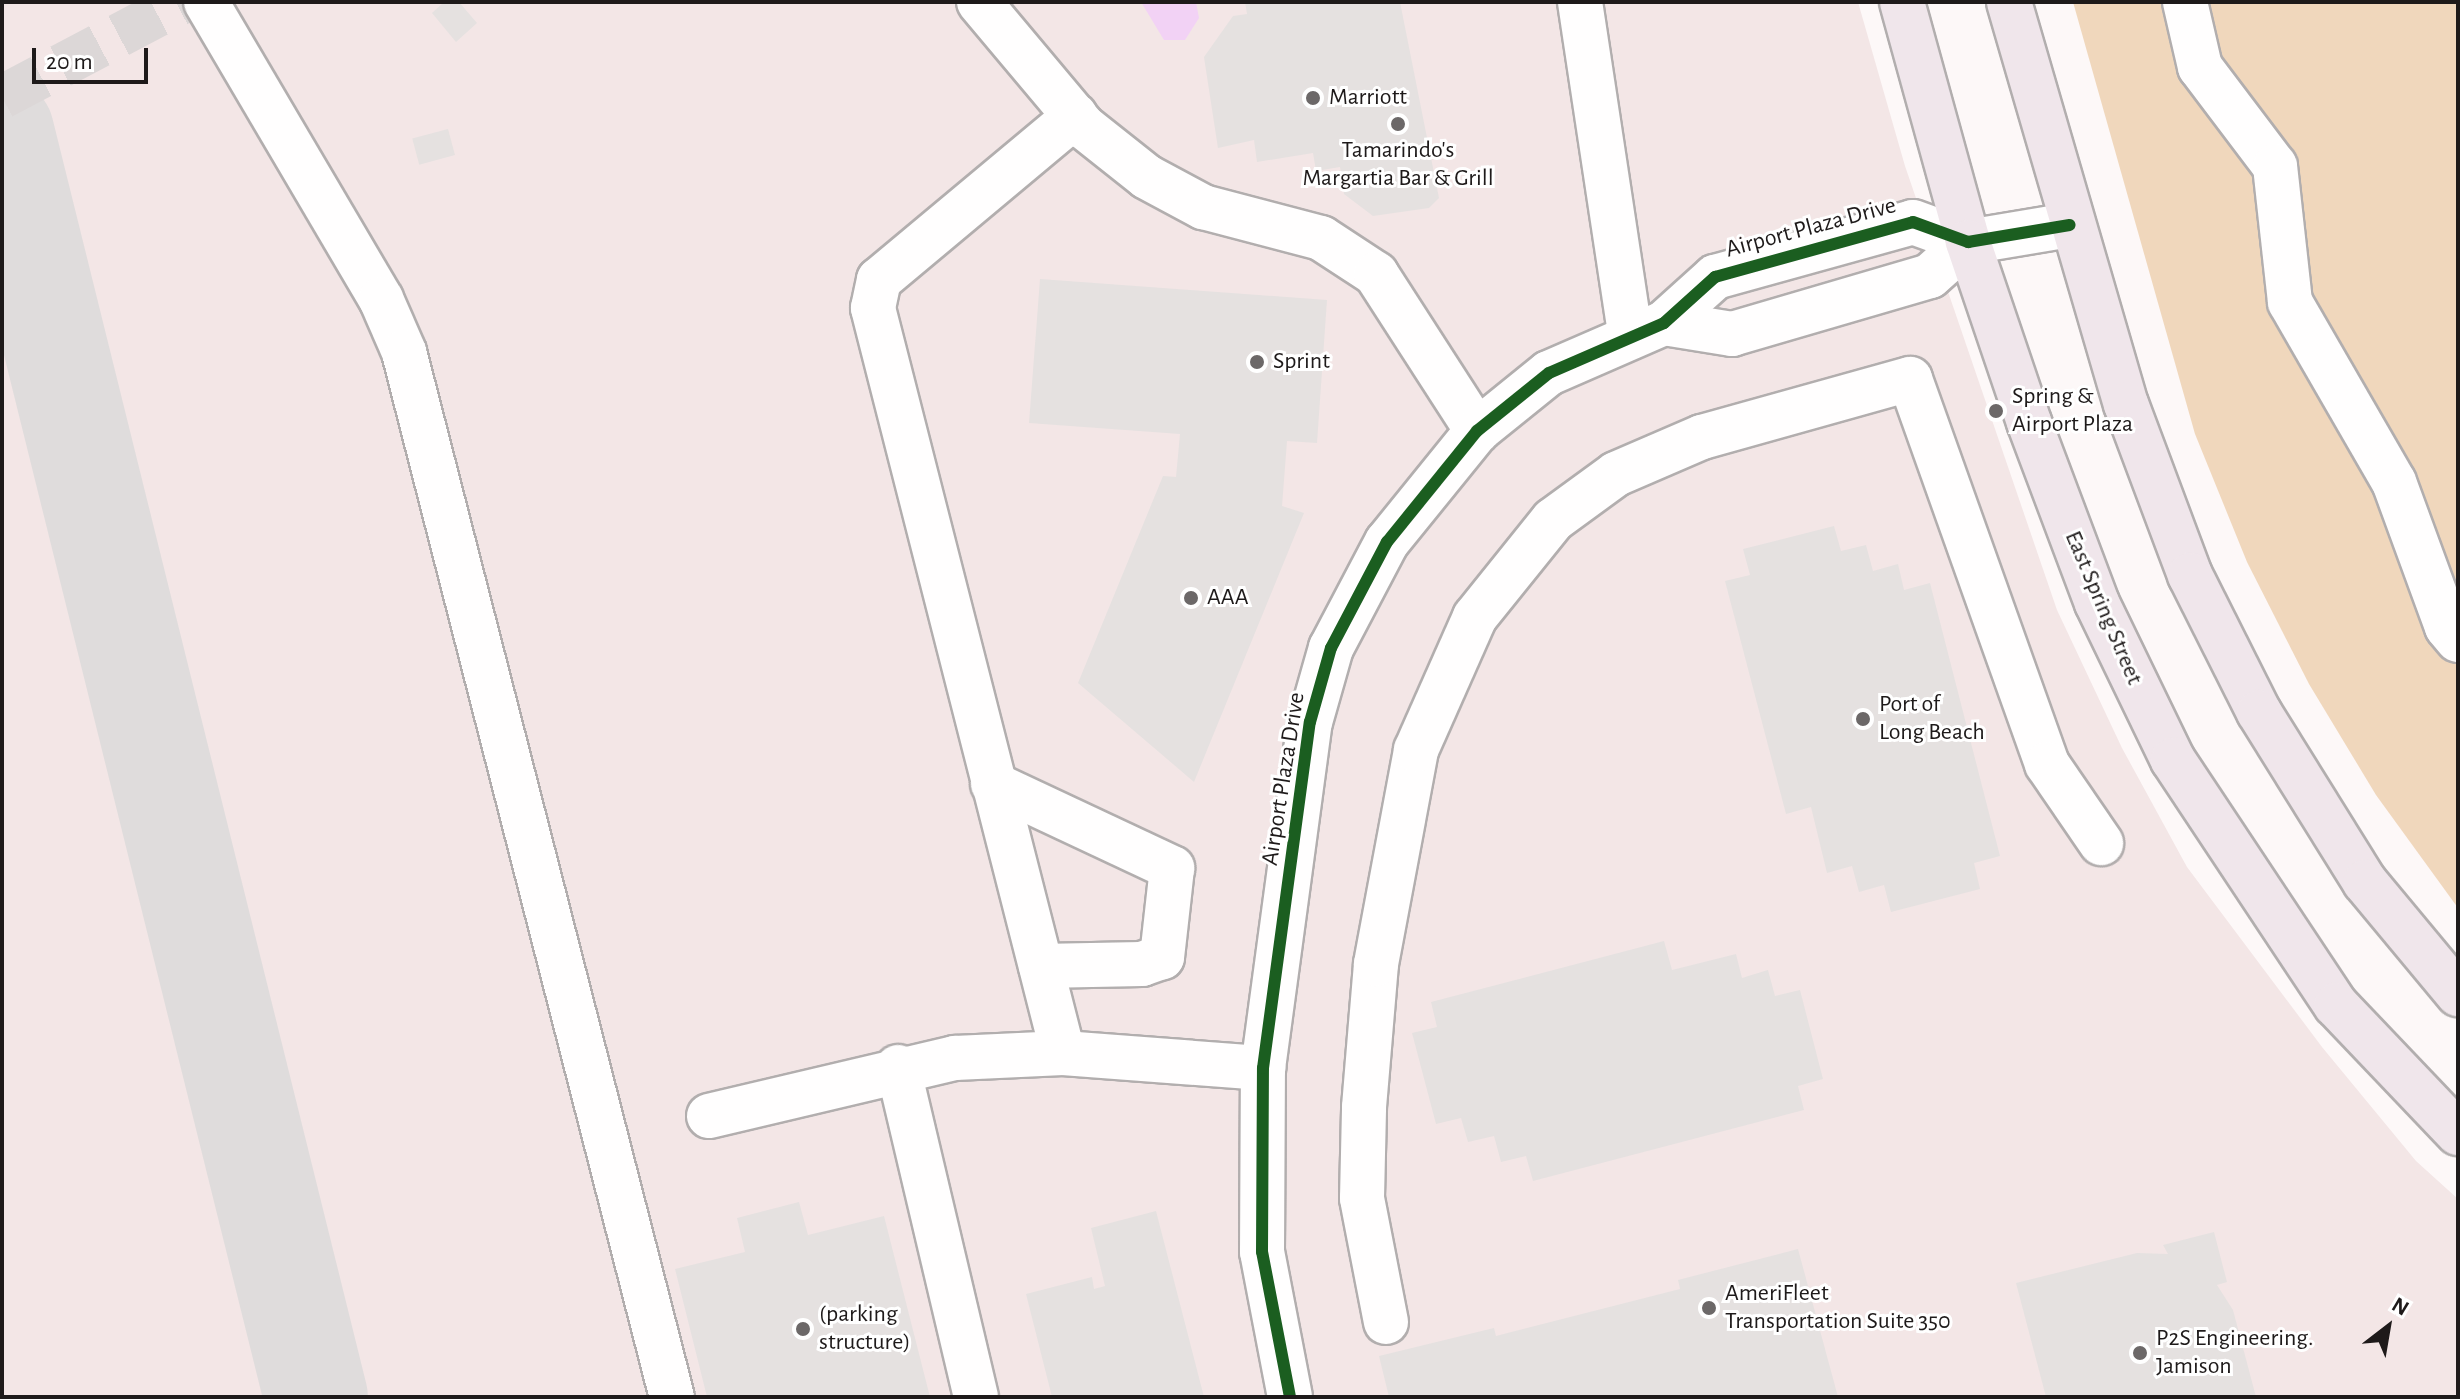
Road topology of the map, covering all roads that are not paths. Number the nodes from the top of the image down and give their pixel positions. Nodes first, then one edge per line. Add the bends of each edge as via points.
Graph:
1 (206, 2) edge
2 (979, 2) edge
3 (1580, 2) edge
4 (1902, 2) edge
5 (2009, 2) edge
6 (2185, 2) edge
7 (1075, 116) junction
8 (2070, 225) junction
9 (1968, 242) junction
10 (1647, 328) junction
11 (1477, 431) junction
12 (2458, 640) edge
13 (993, 784) junction
14 (2101, 843) dead end
15 (1041, 966) junction
16 (2458, 994) edge
17 (1063, 1053) junction
18 (898, 1067) junction
19 (1263, 1068) junction
20 (709, 1116) dead end
21 (2458, 1133) edge
22 (1386, 1322) dead end
23 (672, 1397) edge
24 (976, 1397) edge
25 (1290, 1397) edge

1 - 23 street via 381,299 404,352
2 - 7 street
3 - 10 street
4 - 9 main road, East Spring Street
5 - 8 main road
6 - 12 street via 2200,67 2275,166 2290,302 2394,482 2447,627
7 - 11 street via 1147,177 1203,207 1321,238 1376,274
7 - 13 street via 879,280 873,295 875,323
8 - 9 street, Airport Plaza Drive
8 - 16 main road via 2174,533 2239,673 2365,882
9 - 10 street via 1930,276 1732,334
9 - 10 street, Airport Plaza Drive via 1913,222 1715,277
9 - 21 main road, East Spring Street via 2097,603 2173,760 2336,1005
10 - 11 street, Airport Plaza Drive via 1549,373
11 - 19 street, Airport Plaza Drive via 1387,542 1331,648 1310,722
13 - 15 street
13 - 15 street via 1172,868 1162,957 1142,964
14 - 22 street via 2047,764 1910,379 1702,437 1616,474 1553,520 1475,617 1416,750 1376,964 1364,1107 1362,1198
15 - 17 street
17 - 18 street
17 - 19 street
18 - 20 street
18 - 24 street
19 - 25 street, Airport Plaza Drive via 1262,1252

